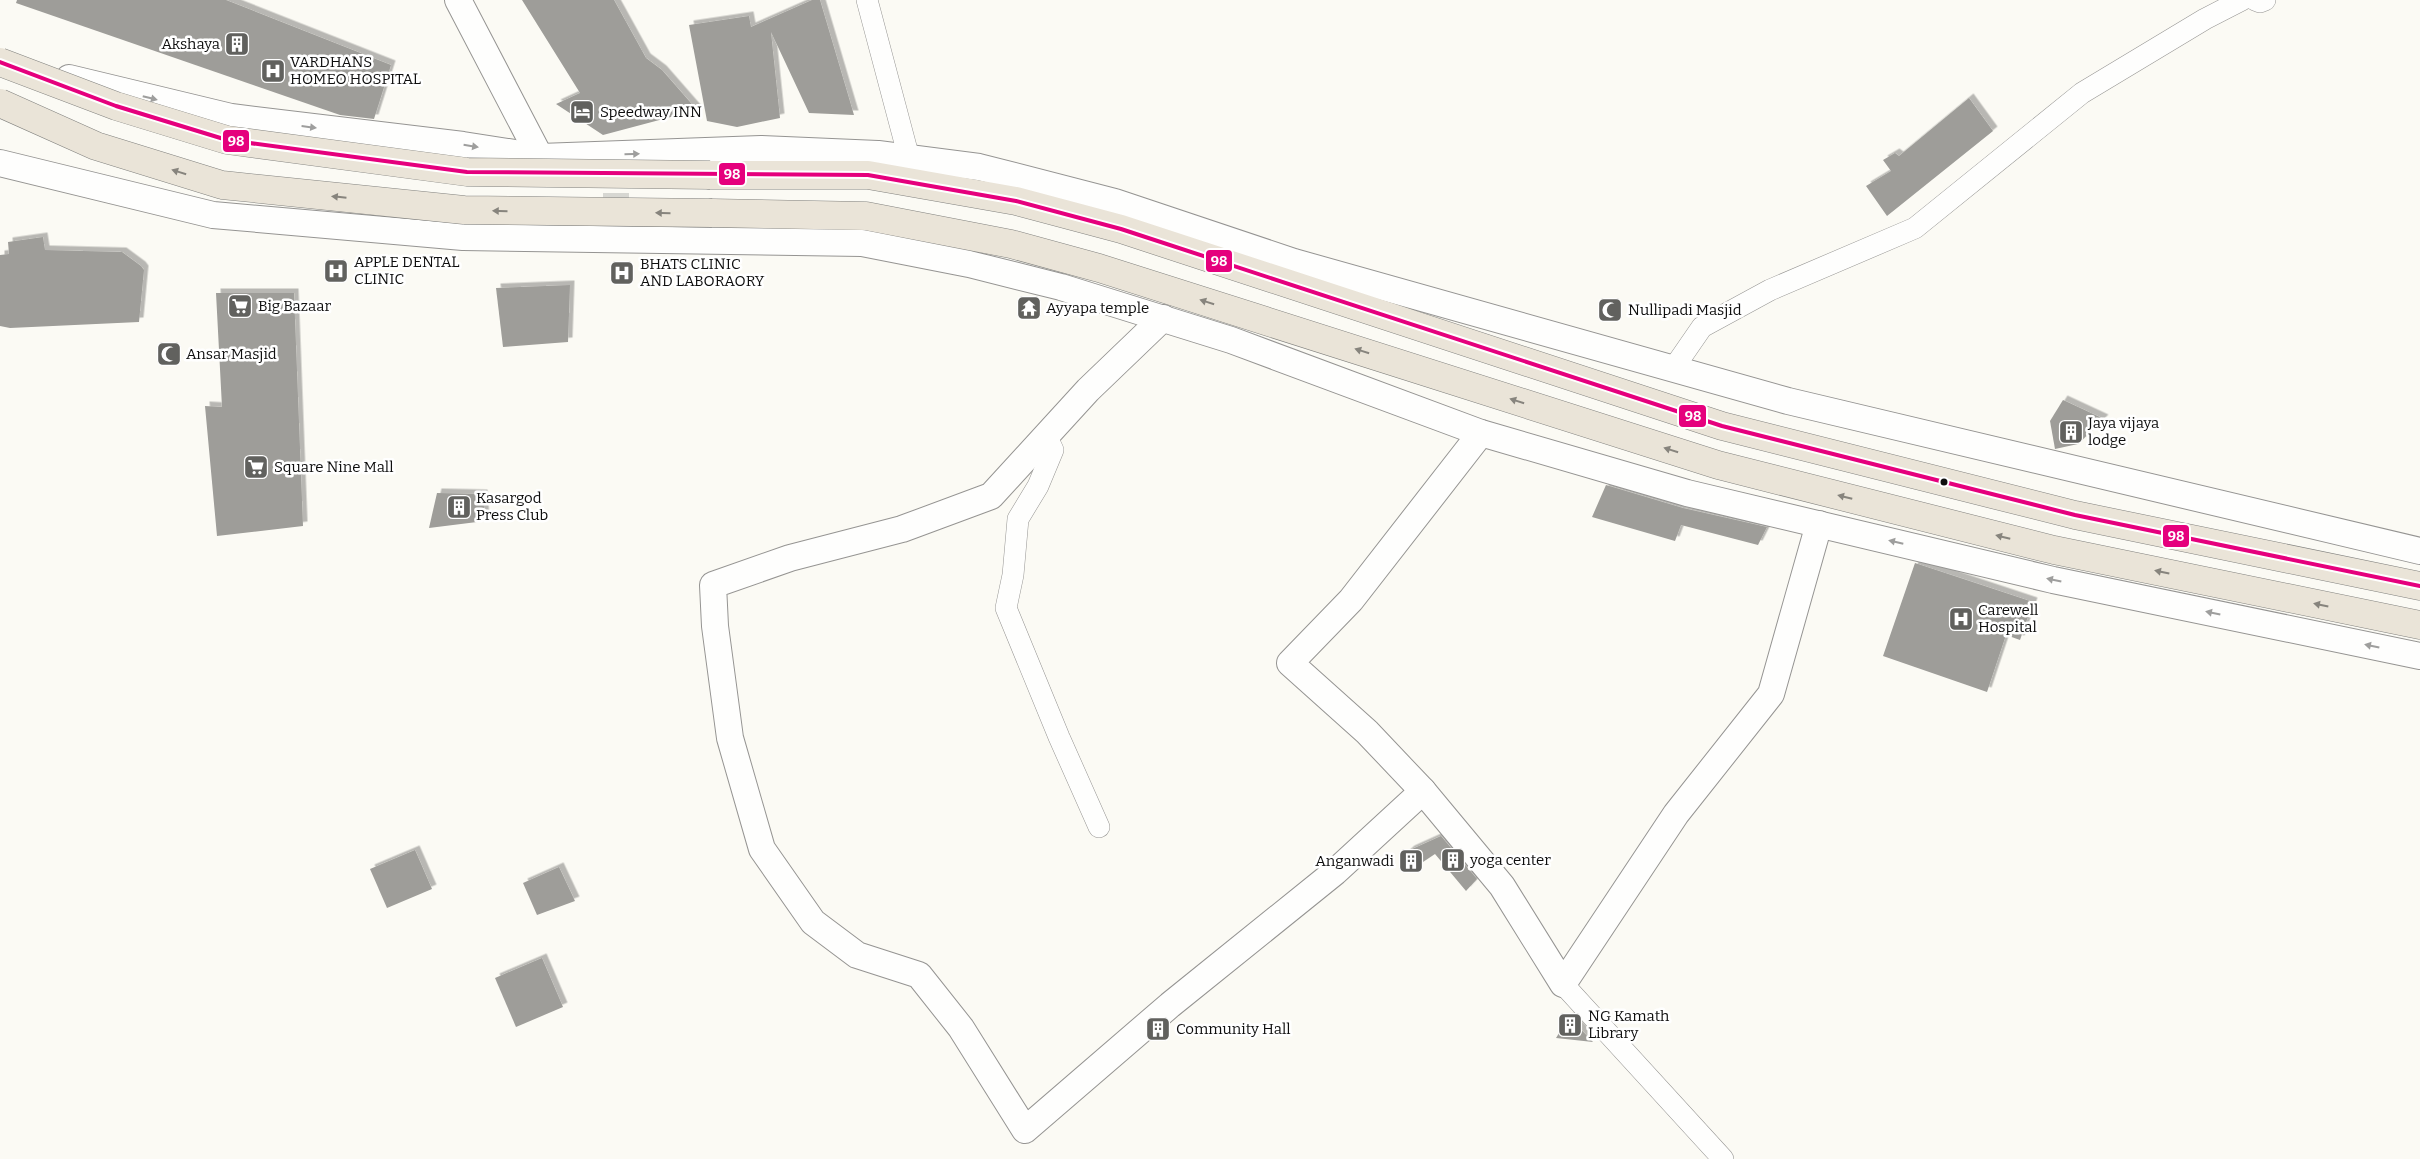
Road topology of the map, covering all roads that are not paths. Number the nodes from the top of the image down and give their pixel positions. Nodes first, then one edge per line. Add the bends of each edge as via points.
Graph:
1 (458, 0) edge
2 (868, 0) edge
3 (2242, 0) edge
4 (2255, 0) edge
5 (2265, 0) edge
6 (0, 64) edge
7 (0, 104) edge
8 (540, 157) junction
9 (909, 158) junction
10 (0, 163) edge
11 (1163, 318) junction
12 (1673, 369) junction
13 (1481, 433) junction
14 (1047, 437) junction
15 (1819, 524) junction
16 (2420, 551) edge
17 (2420, 586) edge
18 (2420, 625) edge
19 (2420, 656) edge
20 (1422, 791) junction
21 (1099, 827) dead end
22 (1563, 984) junction
23 (1723, 1159) edge

1 - 8 street
2 - 9 street
3 - 12 street via 2205,18 2082,93 1915,228 1770,290 1702,327
4 - 5 street
6 -> 8 street via 231,117
6 - 17 highway, bridge via 116,106 227,140 467,172 868,175 1016,201 1121,229 1722,426 2075,515
18 -> 7 highway, bridge via 2054,550 1718,465 1099,268 1011,244 866,216 464,210 222,185 96,146
8 -> 9 street via 761,148
9 - 12 street via 979,167 1115,202 1294,262
10 - 11 street via 213,215 463,237 862,244 969,264 1061,286
11 - 13 street
11 - 14 street via 1088,390
12 - 16 street via 1788,401
13 - 15 street via 1687,493
13 - 20 street via 1352,600 1290,663 1367,732
14 - 20 street via 991,496 902,529 790,558 713,585 715,626 730,738 762,849 812,922 857,955 919,975 961,1028 1025,1130 1170,1005 1335,872
14 - 21 street via 1053,450 1038,486 1018,519 1013,575 1006,608
19 -> 15 street via 2053,580
15 - 22 street via 1771,694 1676,814
20 - 22 street via 1502,886
22 - 23 street

